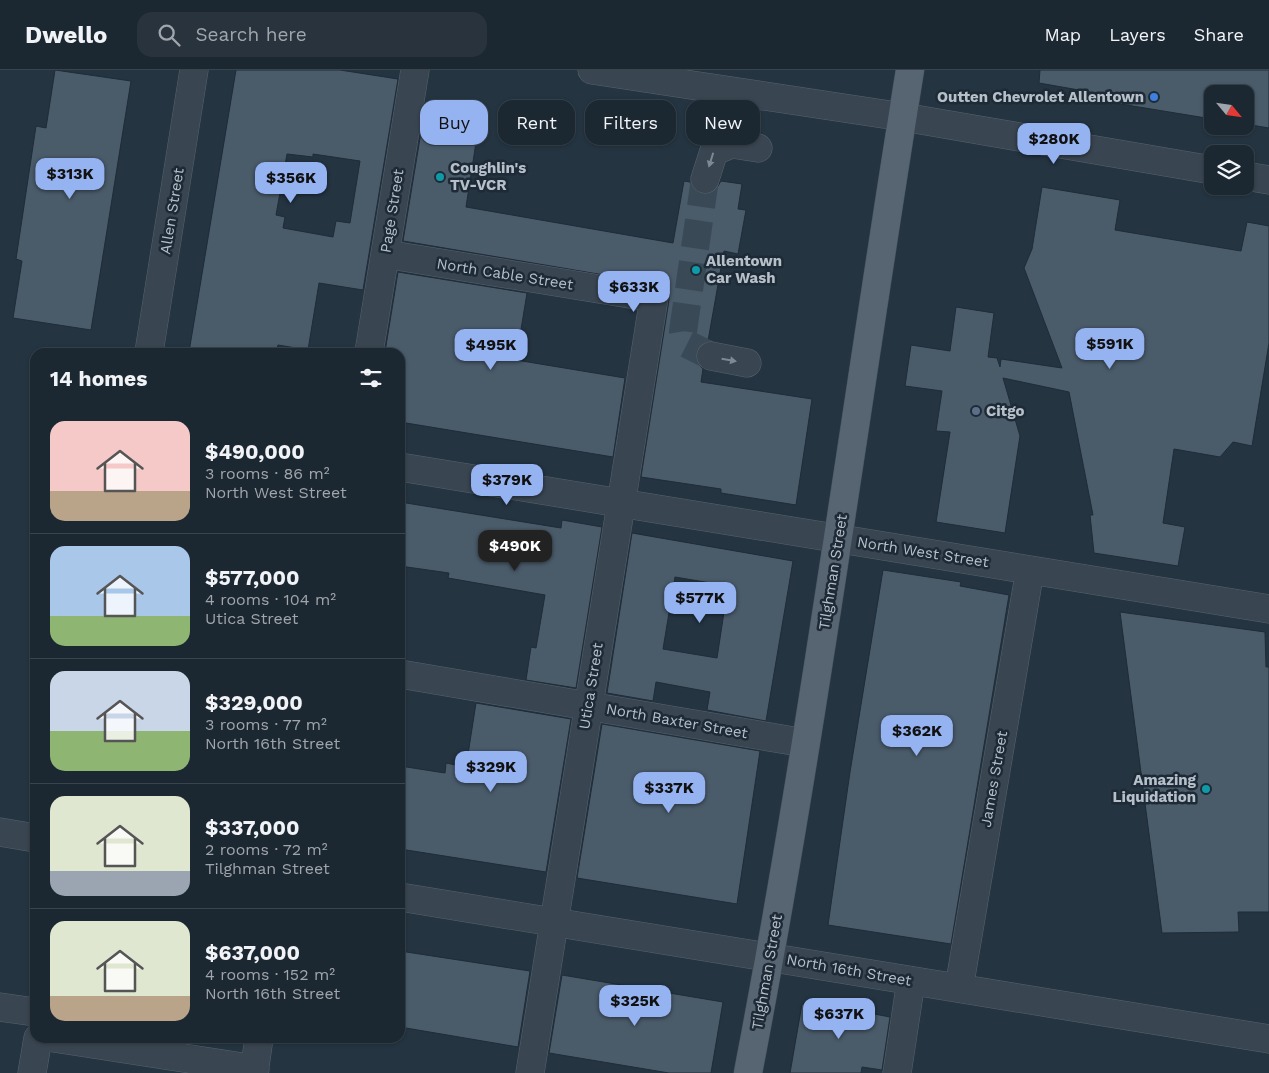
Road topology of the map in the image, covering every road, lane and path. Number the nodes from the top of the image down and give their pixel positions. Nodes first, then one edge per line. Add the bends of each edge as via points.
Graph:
1 (194, 70) edge
2 (415, 70) edge
3 (592, 70) edge
4 (910, 70) edge
5 (903, 117) junction
6 (758, 148) dead end
7 (1204, 169) edge
8 (1254, 178) edge
9 (705, 179) tunnel mouth
10 (1269, 180) edge
11 (385, 254) junction
12 (654, 298) joint
13 (150, 348) edge
14 (370, 348) edge
15 (711, 356) tunnel mouth
16 (748, 363) dead end
17 (405, 468) edge
18 (621, 502) junction
19 (839, 538) junction
20 (1030, 570) junction
21 (1269, 609) edge
22 (405, 675) edge
23 (588, 705) junction
24 (805, 743) junction
25 (0, 832) edge
26 (30, 837) edge
27 (405, 898) edge
28 (554, 922) junction
29 (770, 957) junction
30 (911, 981) junction
31 (959, 988) junction
32 (0, 1007) edge
33 (30, 1011) edge
34 (1269, 1038) edge
35 (37, 1043) edge
36 (84, 1043) edge
37 (258, 1043) edge
38 (254, 1071) edge
39 (32, 1073) edge
40 (530, 1073) edge
41 (748, 1073) edge
42 (897, 1073) edge

1 - 13 street, Allen Street
2 - 11 street, Page Street
3 - 5 street
4 - 5 main road, Tilghman Street
5 - 7 street
5 - 19 main road, Tilghman Street
6 -> 9 street via 732,144 714,151
8 - 10 street
11 - 12 street, North Cable Street
11 - 14 street, Page Street
12 - 18 street, Utica Street
15 -> 16 street
17 - 18 street, North West Street
18 - 19 street, North West Street
18 - 23 street, Utica Street
19 - 20 street, North West Street
19 - 24 main road, Tilghman Street
20 - 21 street, North West Street
20 - 31 street, James Street
22 - 23 street, North Baxter Street
23 - 24 street, North Baxter Street
23 - 28 street, Utica Street
24 - 29 main road, Tilghman Street
25 - 26 street
27 - 28 street, North 16th Street
28 - 29 street, North 16th Street
28 - 40 street, Utica Street
29 - 30 street, North 16th Street
29 - 41 main road, Tilghman Street
30 - 31 street, North 16th Street
30 - 42 street
31 - 34 street, North 16th Street
32 - 33 street
35 - 39 street
36 - 38 street
37 - 38 street

